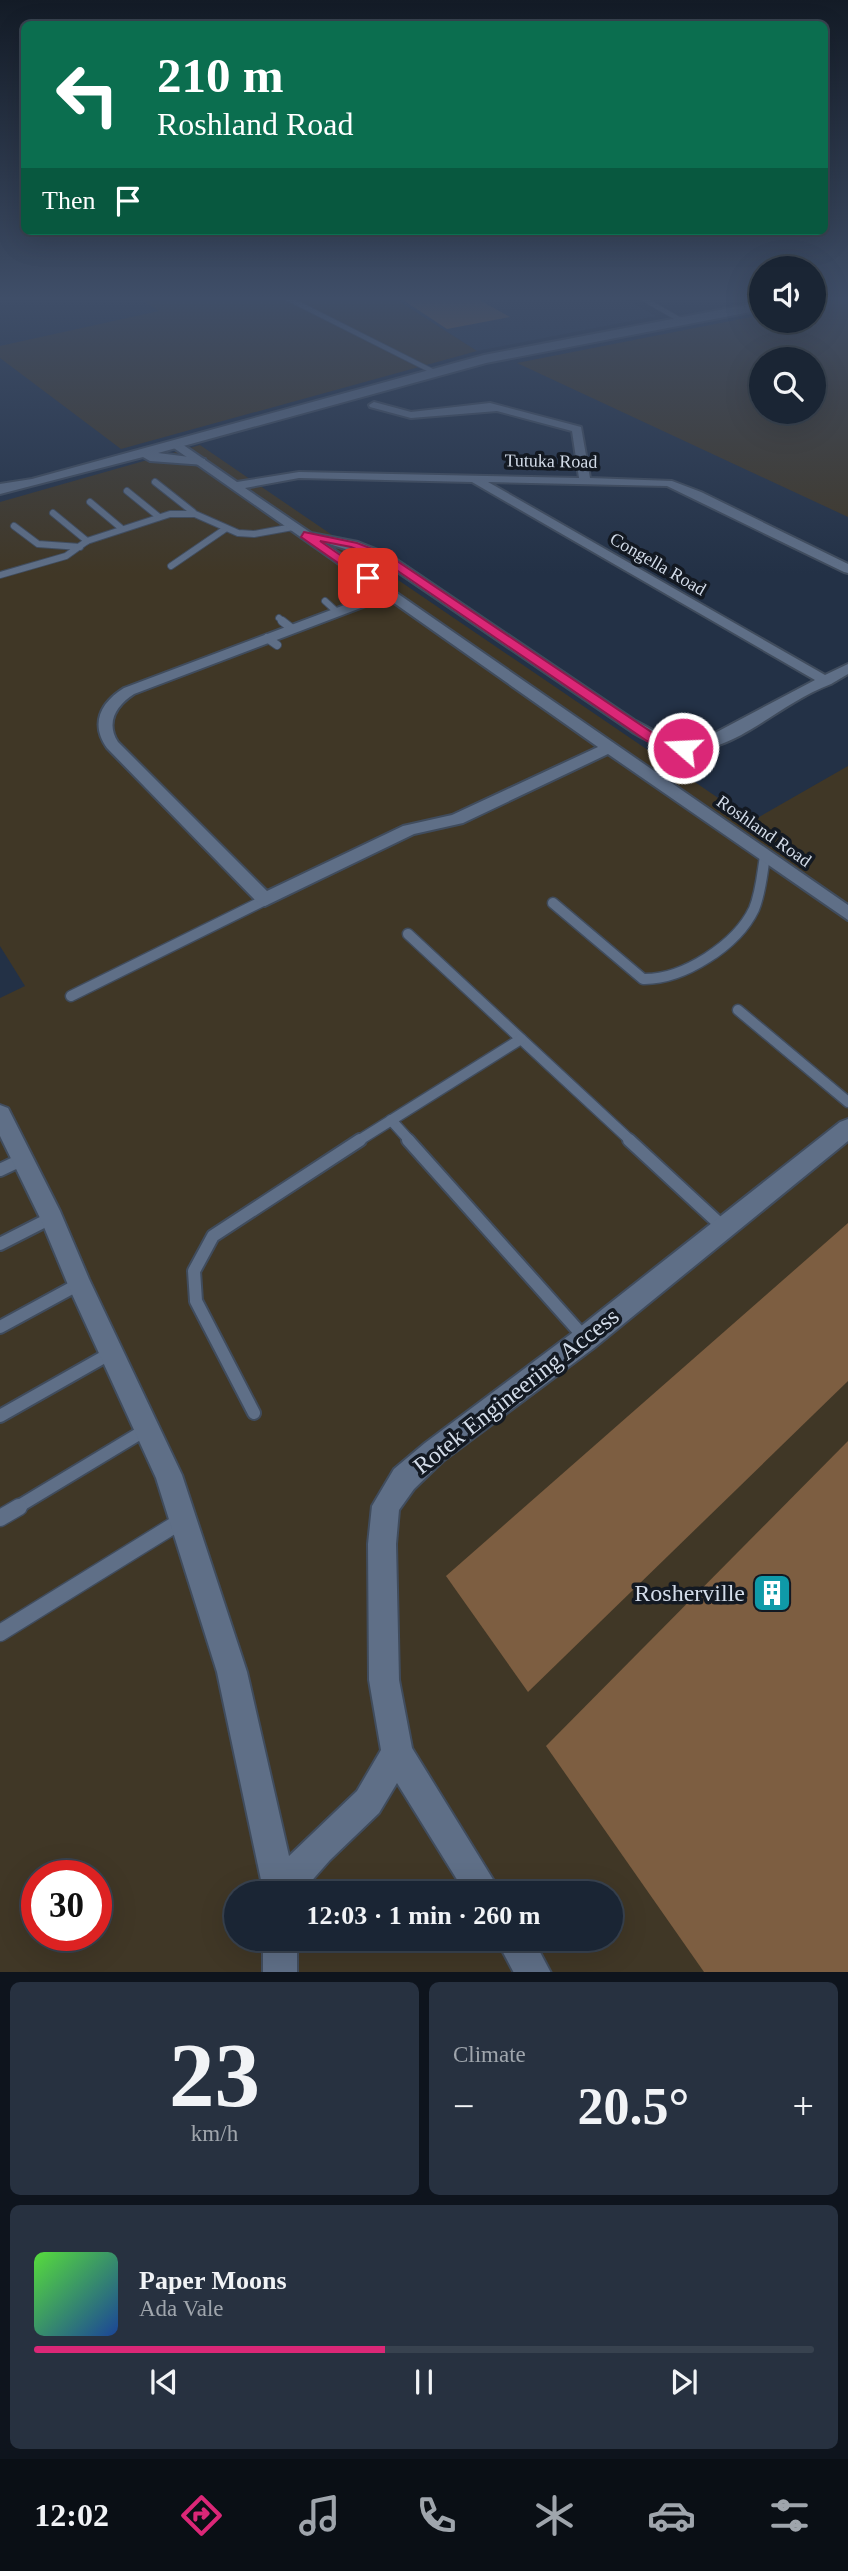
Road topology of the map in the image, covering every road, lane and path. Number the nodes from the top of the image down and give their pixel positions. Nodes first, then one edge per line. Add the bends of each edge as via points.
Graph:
1 (370, 390) edge
2 (373, 405) dead end
3 (228, 429) junction
4 (175, 444) junction
5 (133, 455) junction
6 (203, 463) junction
7 (472, 479) junction
8 (585, 481) junction
9 (155, 482) dead end
10 (235, 486) junction
11 (0, 489) edge
12 (127, 491) dead end
13 (90, 502) dead end
14 (53, 513) dead end
15 (195, 514) junction
16 (159, 517) junction
17 (14, 526) dead end
18 (121, 528) junction
19 (225, 529) junction
20 (299, 531) junction
21 (86, 541) junction
22 (79, 547) junction
23 (171, 566) dead end
24 (848, 569) edge
25 (0, 575) edge
26 (389, 593) junction
27 (848, 668) edge
28 (826, 681) junction
29 (611, 747) junction
30 (765, 856) junction
31 (265, 900) junction
32 (553, 903) dead end
33 (848, 914) edge
34 (408, 934) dead end
35 (71, 996) dead end
36 (738, 1010) dead end
37 (521, 1039) junction
38 (848, 1102) edge
39 (0, 1114) edge
40 (391, 1120) junction
41 (848, 1128) edge
42 (11, 1165) edge
43 (51, 1218) junction
44 (723, 1227) junction
45 (0, 1244) edge
46 (79, 1284) junction
47 (0, 1327) edge
48 (585, 1339) junction
49 (112, 1353) junction
50 (254, 1413) dead end
51 (0, 1416) edge
52 (148, 1428) junction
53 (0, 1518) edge
54 (184, 1519) junction
55 (0, 1633) edge
56 (397, 1753) junction
57 (279, 1881) edge
58 (290, 1881) edge
59 (477, 1881) edge
60 (280, 1951) edge
61 (521, 1951) edge
62 (280, 1972) edge
63 (534, 1972) edge

1 - 3 street
2 - 8 street via 411,415 488,409 577,429
3 - 4 street
3 - 6 street via 211,442
4 - 5 street
4 - 6 street, Roshland Road
5 - 6 street
5 - 11 street
6 - 10 street, Roshland Road
7 - 8 street, Tutuka Road
7 - 10 street, Tutuka Road via 288,475
7 - 28 street, Congella Road
8 - 24 street, Tutuka Road via 678,486
9 - 15 lane
10 - 20 street, Roshland Road
12 - 16 lane
13 - 18 lane
14 - 21 lane
15 - 16 lane
15 - 19 lane
16 - 18 lane
17 - 22 lane via 38,544
18 - 21 lane
19 - 20 lane via 254,534
19 - 23 lane
20 - 26 street, Roshland Road
20 - 28 street via 384,557 669,746 710,744
21 - 22 lane
22 - 25 lane via 66,556
26 - 29 street, Roshland Road
26 - 31 street via 285,623 272,642 129,691 112,704 103,724 112,745
27 - 28 street
29 - 30 street, Roshland Road
29 - 31 street via 457,819 409,830
30 - 32 lane via 759,893 744,927 669,978 655,982 643,979
30 - 33 street, Roshland Road
31 - 35 lane
34 - 37 lane
36 - 38 lane
37 - 40 lane
37 - 44 lane
39 - 42 street
40 - 48 lane
40 - 50 lane via 213,1236 194,1271 196,1301
41 - 44 street, Rotek Engineering Access
42 - 43 street
43 - 45 lane
43 - 46 street
44 - 48 street, Rotek Engineering Access
46 - 47 lane
46 - 49 street
48 - 56 street, Rotek Engineering Access via 434,1451 404,1479 386,1506 382,1644 386,1702
49 - 51 lane
49 - 52 street
52 - 53 lane
52 - 54 street
54 - 55 lane
54 - 57 street via 232,1672
56 - 58 street via 368,1802
56 - 59 street, Rotek Engineering Access
60 - 62 street
61 - 63 street

